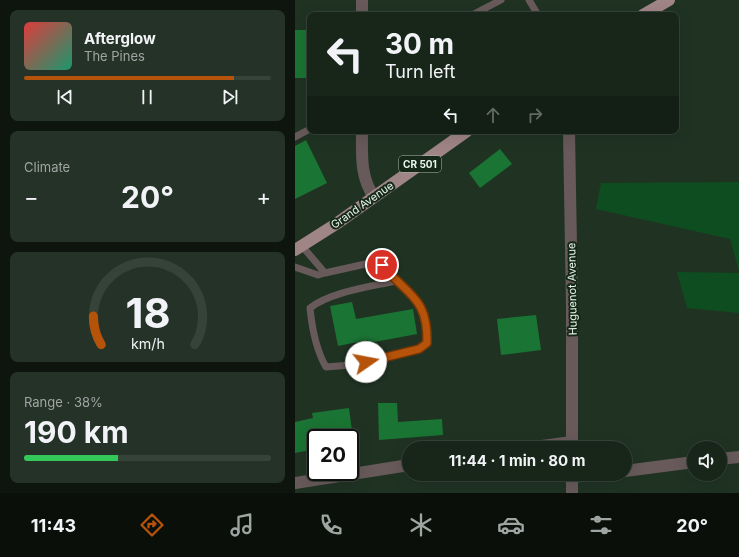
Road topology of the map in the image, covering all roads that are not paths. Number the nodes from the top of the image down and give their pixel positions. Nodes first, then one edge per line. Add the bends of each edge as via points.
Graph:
1 (362, 0) edge
2 (501, 0) edge
3 (529, 0) edge
4 (661, 2) edge
5 (362, 12) edge
6 (478, 12) edge
7 (536, 12) edge
8 (647, 12) edge
9 (307, 131) edge
10 (362, 134) edge
11 (459, 134) edge
12 (569, 134) edge
13 (295, 137) edge
14 (374, 197) junction
15 (299, 248) edge
16 (295, 267) edge
17 (325, 273) junction
18 (395, 281) junction
19 (572, 441) edge
20 (739, 457) edge
21 (727, 458) edge
22 (687, 463) edge
23 (402, 466) edge
24 (632, 470) edge
25 (571, 481) edge
26 (295, 483) edge
27 (572, 493) edge

1 - 5 street
2 - 6 lane
3 - 7 lane
4 - 8 main road
9 - 13 lane
10 - 14 street via 363,171
11 - 14 main road, Grand Avenue / CR 501
12 - 19 street, Huguenot Avenue
14 - 15 main road, Grand Avenue / CR 501
15 - 17 lane
16 - 17 lane via 318,275
17 - 18 lane via 370,263 382,265
18 - 18 lane via 415,298 422,308 427,343 419,349 351,365 326,367 319,352 310,308 333,297
20 - 21 street
22 - 24 street
23 - 26 street
25 - 27 street

